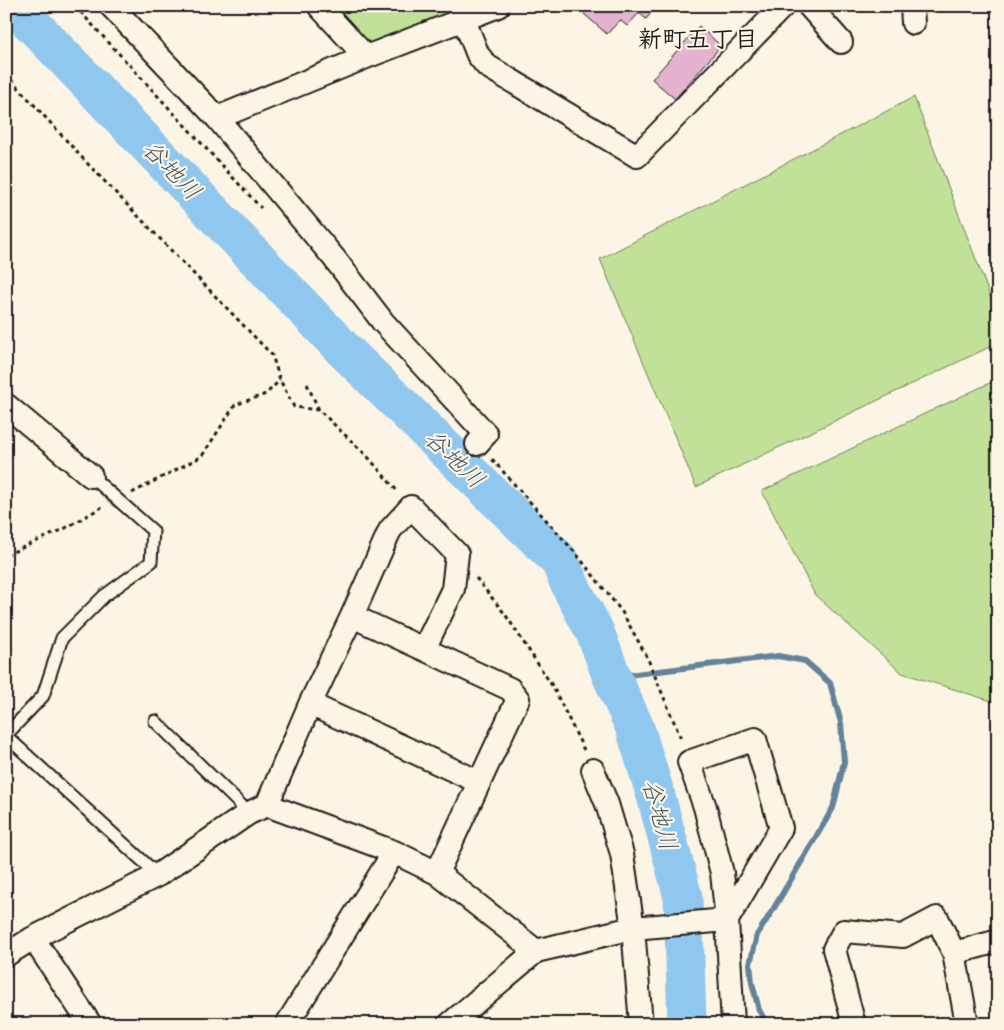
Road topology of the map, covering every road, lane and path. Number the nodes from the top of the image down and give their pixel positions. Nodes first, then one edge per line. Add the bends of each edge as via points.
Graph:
1 (111, 6) edge
2 (319, 6) edge
3 (498, 6) edge
4 (783, 6) edge
5 (809, 6) edge
6 (464, 20) junction
7 (841, 42) dead end
8 (366, 57) junction
9 (6, 74) edge
10 (217, 118) junction
11 (280, 380) junction
12 (307, 384) dead end
13 (6, 404) edge
14 (319, 410) junction
15 (477, 444) dead end
16 (91, 476) joint
17 (116, 498) junction
18 (411, 507) junction
19 (457, 554) junction
20 (6, 555) edge
21 (352, 616) junction
22 (424, 649) junction
23 (647, 657) dead end
24 (310, 704) junction
25 (155, 721) dead end
26 (6, 735) edge
27 (689, 762) junction
28 (593, 770) joint
29 (479, 782) junction
30 (258, 809) junction
31 (394, 852) junction
32 (437, 873) junction
33 (158, 875) junction
34 (723, 921) junction
35 (640, 928) junction
36 (33, 938) junction
37 (998, 941) edge
38 (536, 951) junction
39 (954, 953) junction
40 (6, 956) edge
41 (90, 1024) edge
42 (287, 1024) edge
43 (450, 1024) edge
44 (641, 1024) edge
45 (733, 1024) edge
46 (854, 1024) edge
47 (968, 1024) edge

1 - 10 street
2 - 8 street
3 - 6 street
4 - 6 street via 637,156 487,66 478,55
5 - 7 street
6 - 8 street
8 - 10 street
9 - 11 path via 272,356
10 - 15 street via 383,322 486,434
11 - 14 path via 294,407
11 - 17 path via 266,394 235,406 202,456 132,493
12 - 14 path
13 - 16 street
14 - 18 path via 368,457
16 - 17 lane
17 - 20 path via 64,529
17 - 26 lane via 153,531 151,562 104,596 62,638 43,696
18 - 19 street
18 - 21 street via 390,530
19 - 22 street via 453,589
19 - 28 path via 505,614 553,687
21 - 22 street
21 - 24 street
22 - 29 street via 510,688 518,699
23 - 27 path
24 - 29 street
24 - 30 street
25 - 30 lane
26 - 33 lane
27 - 34 street via 705,807 722,873
27 - 34 street via 755,739 781,828
28 - 35 street via 622,854
29 - 32 street
30 - 31 street
30 - 33 street
31 - 32 street
31 - 42 street
32 - 38 street
33 - 36 street
34 - 35 street
34 - 45 street
35 - 38 street
35 - 44 street
36 - 40 street
36 - 41 street
37 - 39 street
38 - 43 street
39 - 46 street via 937,918 903,936 844,931 834,949
39 - 47 street

